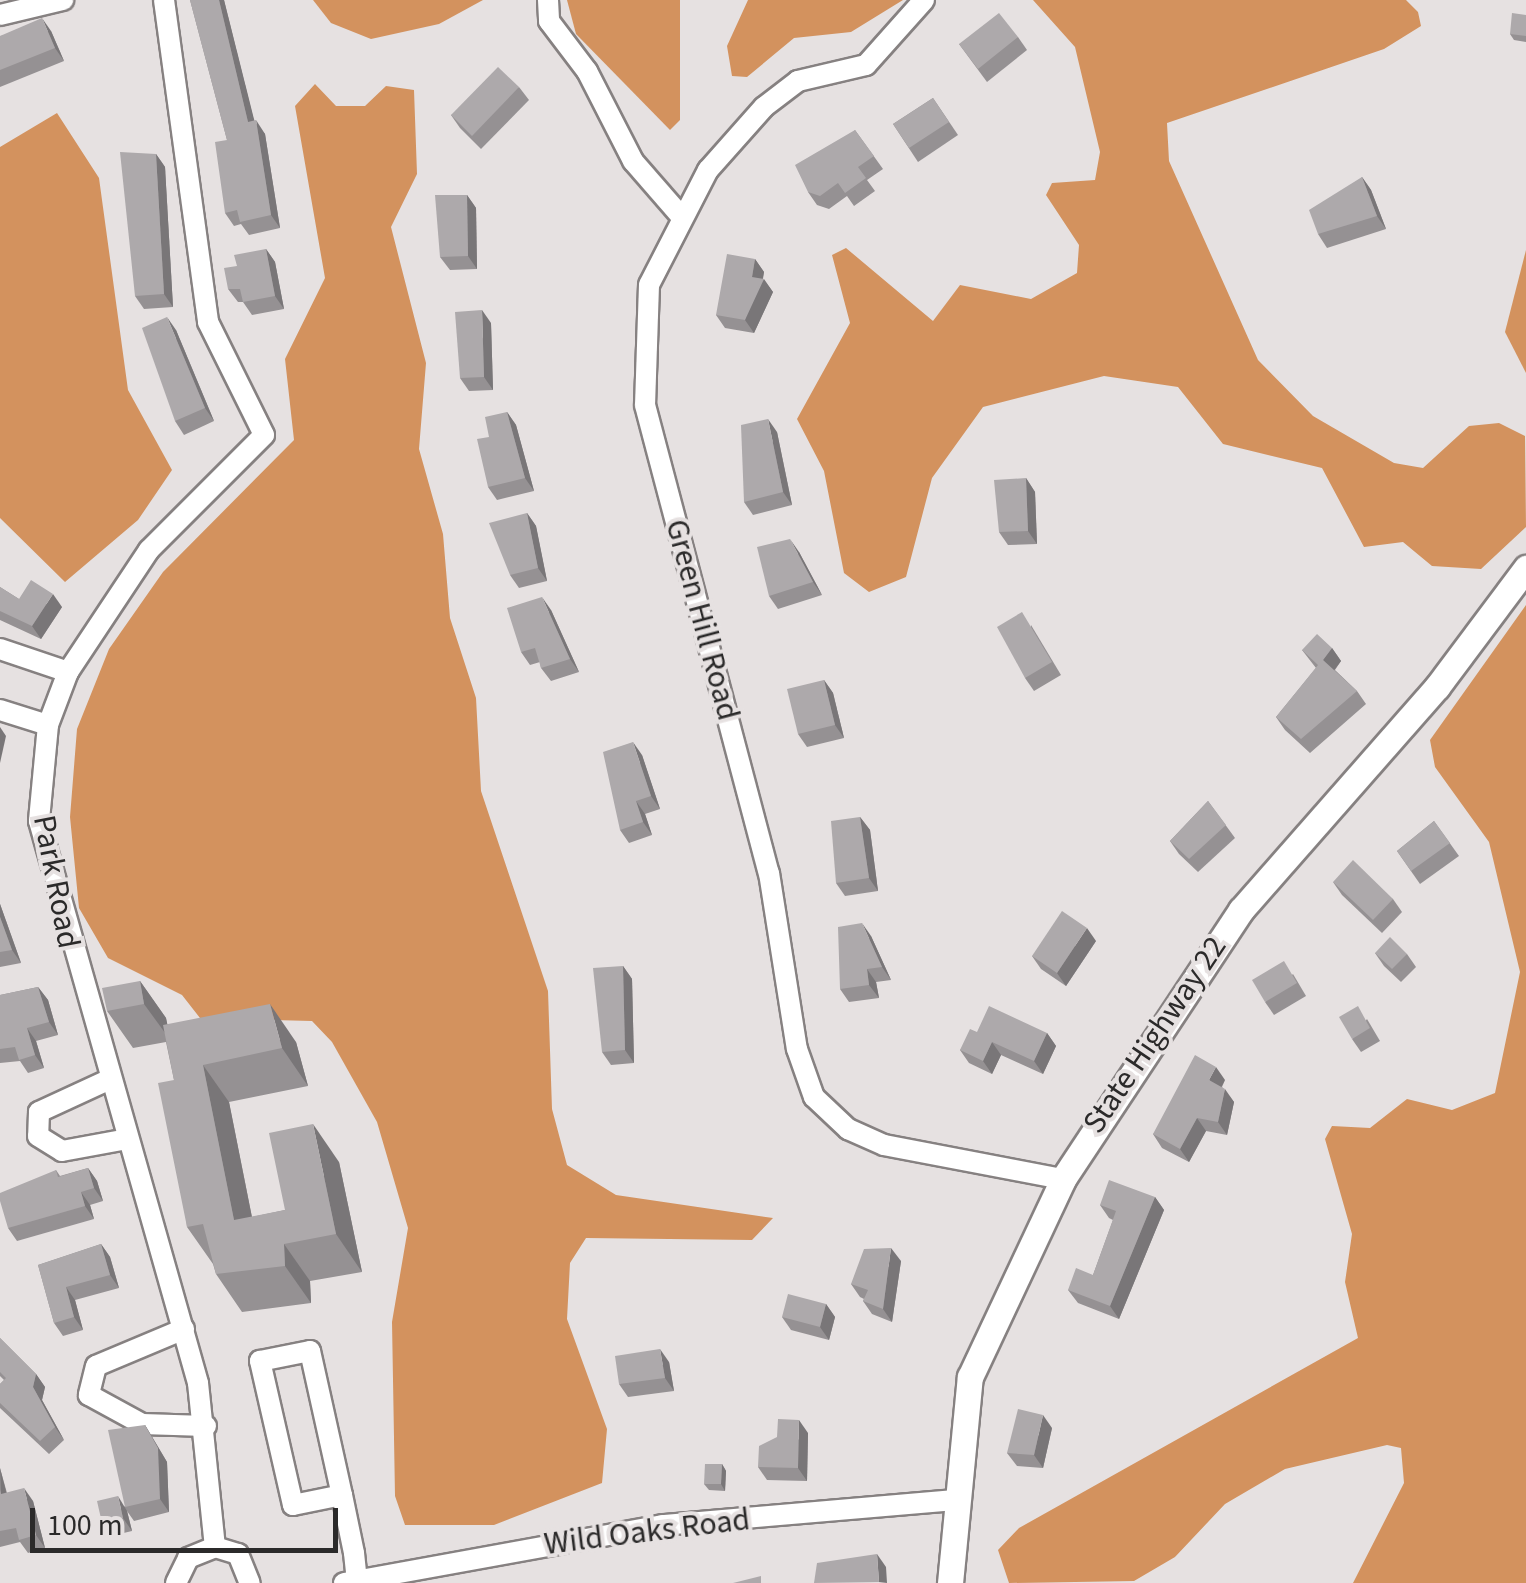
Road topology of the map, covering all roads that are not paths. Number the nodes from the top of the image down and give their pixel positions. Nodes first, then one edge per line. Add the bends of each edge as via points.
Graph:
1 (63, 0) edge
2 (164, 0) edge
3 (548, 0) edge
4 (924, 0) edge
5 (0, 15) edge
6 (680, 214) junction
7 (1526, 568) edge
8 (0, 649) edge
9 (68, 672) junction
10 (0, 710) edge
11 (48, 725) junction
12 (106, 1080) junction
13 (122, 1140) junction
14 (1063, 1179) junction
15 (184, 1330) junction
16 (206, 1426) junction
17 (342, 1495) junction
18 (954, 1500) junction
19 (215, 1547) junction
20 (356, 1582) edge
21 (176, 1583) edge
22 (250, 1583) edge
23 (344, 1583) edge
24 (950, 1583) edge

1 - 5 street
2 - 9 street, Park Road via 208,322 264,435 149,550
3 - 6 street via 550,22 633,161
4 - 6 street, Green Hill Road via 866,65 798,80 764,107
6 - 14 street, Green Hill Road via 640,320 644,405 770,874 797,1050 814,1097 848,1129 884,1145
7 - 14 main road, State Highway 22 via 1437,687 1241,910
8 - 9 street
9 - 11 street, Park Road
10 - 11 street
11 - 12 street, Park Road via 38,820
12 - 13 street, Park Road
12 - 13 street via 39,1112 38,1136 62,1151
13 - 15 street, Park Road
14 - 18 main road, State Highway 22 via 976,1360
15 - 16 street, Park Road
15 - 16 street via 96,1366 89,1395 142,1424
16 - 19 street, Park Road
17 - 17 street via 310,1351 260,1360 293,1506
17 - 20 street
18 - 20 street, Wild Oaks Road via 663,1525
18 - 24 main road, State Highway 22
19 - 21 street via 188,1558
19 - 22 street via 238,1554
20 - 23 street, Wild Oaks Road

